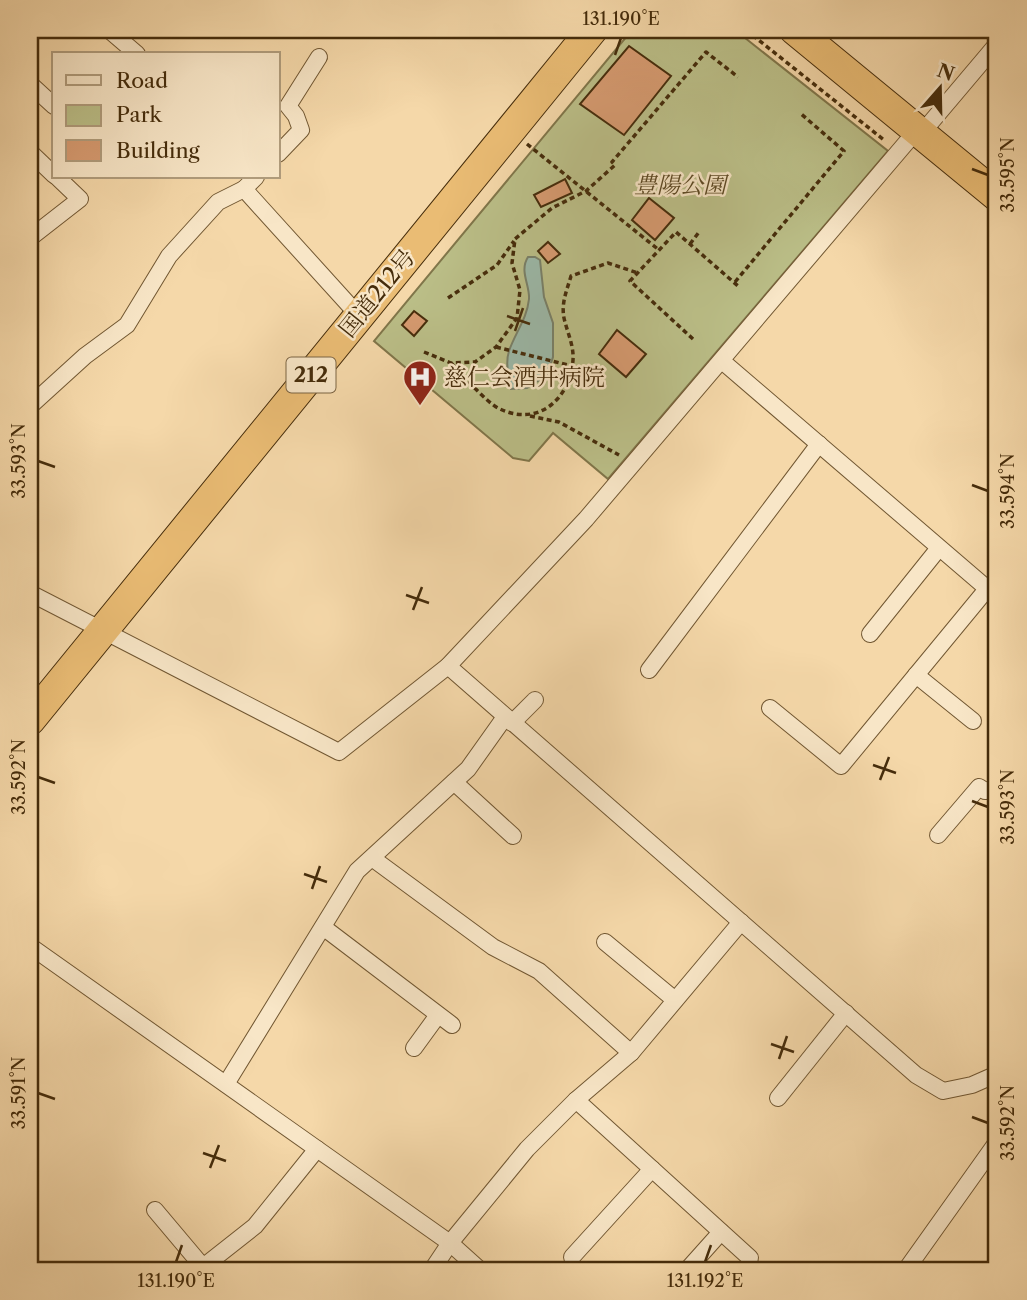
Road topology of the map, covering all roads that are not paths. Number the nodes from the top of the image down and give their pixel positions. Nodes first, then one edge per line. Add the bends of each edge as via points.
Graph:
1 (108, 30) edge
2 (592, 30) edge
3 (794, 30) edge
4 (997, 44) edge
5 (135, 52) edge
6 (319, 57) dead end
7 (30, 85) edge
8 (52, 104) edge
9 (919, 132) junction
10 (280, 151) edge
11 (30, 152) edge
12 (52, 173) edge
13 (57, 178) edge
14 (250, 183) edge
15 (997, 197) edge
16 (30, 238) edge
17 (359, 316) junction
18 (722, 361) junction
19 (30, 406) edge
20 (819, 444) junction
21 (939, 548) junction
22 (30, 593) edge
23 (992, 593) edge
24 (102, 631) junction
25 (870, 634) dead end
26 (449, 666) junction
27 (649, 670) dead end
28 (916, 675) junction
29 (535, 700) dead end
30 (770, 708) dead end
31 (30, 720) edge
32 (508, 720) junction
33 (973, 721) dead end
34 (454, 782) junction
35 (997, 790) edge
36 (938, 835) dead end
37 (513, 836) dead end
38 (372, 858) junction
39 (741, 922) junction
40 (323, 927) junction
41 (605, 942) dead end
42 (30, 946) edge
43 (675, 1000) junction
44 (846, 1013) junction
45 (438, 1015) junction
46 (452, 1025) dead end
47 (414, 1048) dead end
48 (631, 1052) junction
49 (997, 1074) edge
50 (226, 1084) junction
51 (778, 1098) dead end
52 (576, 1100) junction
53 (997, 1142) edge
54 (317, 1149) junction
55 (652, 1168) junction
56 (155, 1210) dead end
57 (721, 1232) junction
58 (450, 1243) junction
59 (572, 1257) dead end
60 (750, 1258) dead end
61 (432, 1270) edge
62 (480, 1270) edge
63 (687, 1270) edge
64 (909, 1270) edge

1 - 5 street
2 - 17 highway, 国道212号 / 212
3 - 9 highway
4 - 9 street
6 - 10 street via 288,106 301,130
7 - 8 street
9 - 15 highway
9 - 18 street
11 - 12 street
13 - 16 street via 80,199
14 - 17 street
14 - 19 street via 218,202 169,256 127,325
17 - 24 highway, 国道212号 / 212
18 - 20 street
18 - 26 street via 586,519
20 - 21 street
20 - 27 street
21 - 23 street
21 - 25 street
22 - 24 street
23 - 28 street
24 - 26 street via 339,752
24 - 31 highway, 国道212号 / 212
26 - 32 street
28 - 30 street via 841,766
28 - 33 street
29 - 32 street
32 - 34 street
32 - 39 street
34 - 37 street
34 - 38 street
35 - 36 street via 985,791 979,786
38 - 40 street via 357,871
38 - 48 street via 494,947 539,971
39 - 43 street
39 - 44 street
40 - 45 street
40 - 50 street
41 - 43 street
42 - 50 street
43 - 48 street
44 - 49 street via 916,1075 943,1091
44 - 51 street
45 - 46 street
45 - 47 street
48 - 52 street
50 - 54 street
52 - 55 street
52 - 58 street via 527,1149
53 - 64 street
54 - 56 street via 255,1226 203,1267
54 - 58 street
55 - 57 street
55 - 59 street
57 - 60 street
57 - 63 street
58 - 61 street
58 - 62 street

